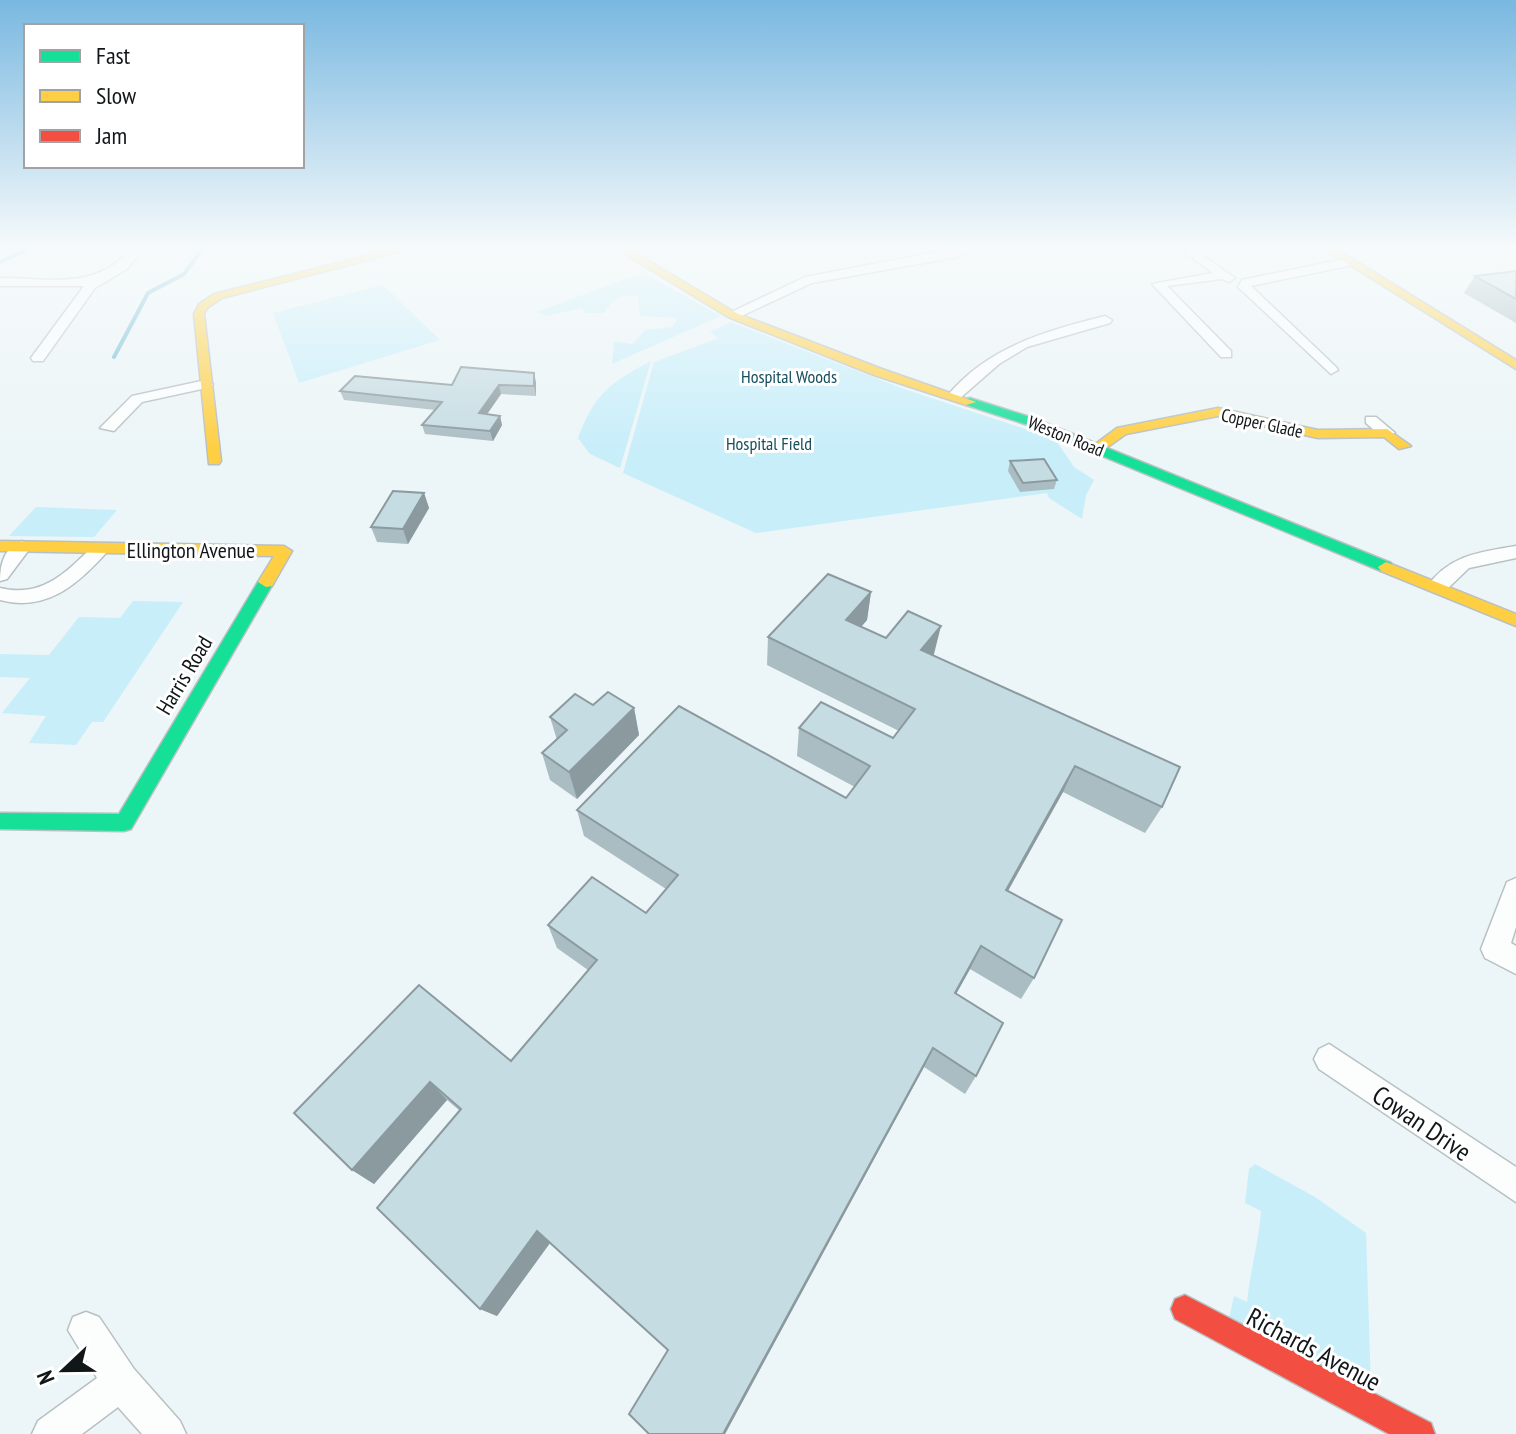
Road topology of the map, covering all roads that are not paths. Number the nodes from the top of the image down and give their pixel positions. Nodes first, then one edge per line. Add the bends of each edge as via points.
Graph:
1 (74, 315) edge
2 (199, 315) edge
3 (732, 315) edge
4 (1188, 315) edge
5 (1271, 315) edge
6 (1435, 315) edge
7 (1105, 320) dead end
8 (1226, 354) dead end
9 (20, 358) dead end
10 (1516, 365) edge
11 (1331, 370) dead end
12 (206, 384) junction
13 (954, 396) junction
14 (1371, 420) dead end
15 (108, 428) dead end
16 (1387, 433) junction
17 (1404, 446) dead end
18 (1097, 448) junction
19 (214, 461) dead end
20 (0, 546) edge
21 (22, 547) junction
22 (99, 550) junction
23 (284, 551) joint
24 (1516, 552) edge
25 (0, 575) edge
26 (1437, 587) junction
27 (0, 594) edge
28 (1516, 620) edge
29 (0, 821) edge
30 (1516, 890) edge
31 (1506, 955) edge
32 (1329, 1059) dead end
33 (1516, 1186) edge
34 (1185, 1309) dead end
35 (86, 1330) dead end
36 (121, 1382) junction
37 (51, 1434) edge
38 (167, 1434) edge
39 (1420, 1434) edge

1 - 9 street via 46,358
2 - 12 main road
3 - 13 main road, Weston Road
4 - 8 street
5 - 11 street
6 - 10 main road
7 - 13 street via 1022,344
12 - 15 street via 137,399
12 - 19 main road
13 - 18 main road, Weston Road
14 - 16 street
16 - 17 main road
16 - 18 main road, Copper Glade via 1318,434 1234,413 1203,413 1122,431
18 - 26 main road, Weston Road
20 - 21 main road, Ellington Avenue
21 - 22 main road, Ellington Avenue
21 - 25 street
22 - 23 main road, Ellington Avenue
22 - 27 street, Ellington Avenue via 75,577 51,592 29,597
23 - 29 main road, Harris Road via 124,823
24 - 26 street via 1463,562 1452,567
26 - 28 main road, Weston Road
30 - 31 street
32 - 33 street, Cowan Drive
34 - 39 main road, Richards Avenue
35 - 36 street
36 - 37 street
36 - 38 street

